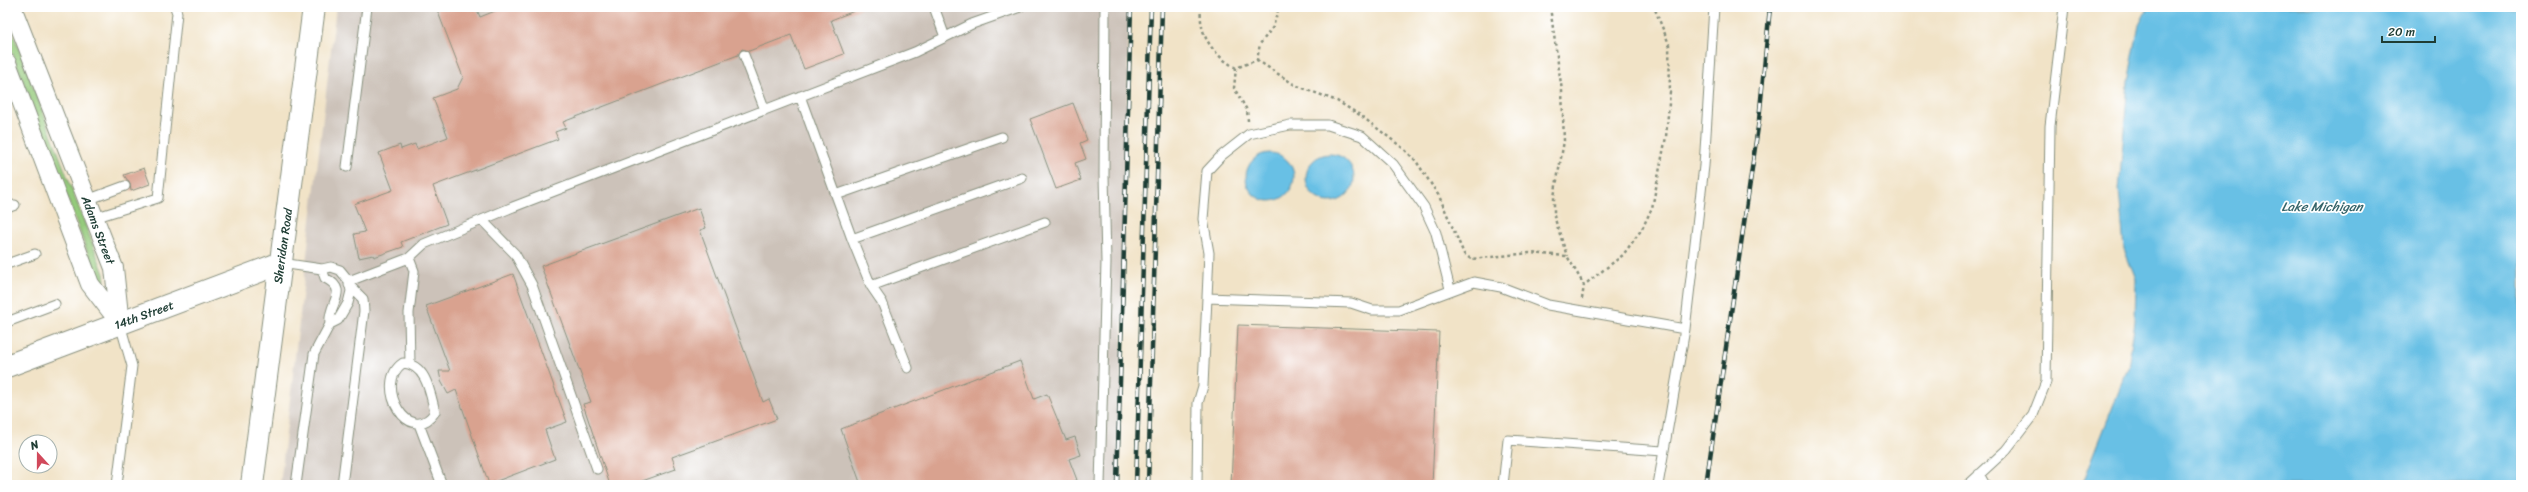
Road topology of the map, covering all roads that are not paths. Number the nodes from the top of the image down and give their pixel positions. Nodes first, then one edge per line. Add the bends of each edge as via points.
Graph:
1 (12, 7) edge
2 (175, 7) edge
3 (314, 7) edge
4 (367, 7) edge
5 (934, 7) edge
6 (1020, 7) edge
7 (1105, 7) edge
8 (1714, 7) edge
9 (2064, 7) edge
10 (945, 37) junction
11 (744, 55) dead end
12 (7, 63) edge
13 (800, 96) junction
14 (765, 110) junction
15 (1002, 136) dead end
16 (347, 167) dead end
17 (1022, 178) dead end
18 (125, 186) dead end
19 (836, 196) junction
20 (87, 200) junction
21 (94, 218) junction
22 (482, 220) junction
23 (1045, 222) dead end
24 (852, 239) junction
25 (35, 254) dead end
26 (409, 258) junction
27 (281, 263) junction
28 (7, 264) edge
29 (322, 269) junction
30 (349, 283) junction
31 (871, 286) junction
32 (1450, 289) junction
33 (1207, 298) junction
34 (55, 304) dead end
35 (7, 322) edge
36 (120, 324) junction
37 (330, 324) junction
38 (1684, 328) junction
39 (410, 364) junction
40 (7, 366) edge
41 (908, 368) dead end
42 (420, 424) junction
43 (1664, 451) junction
44 (597, 469) dead end
45 (1979, 474) junction
46 (117, 485) edge
47 (252, 485) edge
48 (296, 485) edge
49 (342, 485) edge
50 (442, 485) edge
51 (1100, 485) edge
52 (1196, 485) edge
53 (1503, 485) edge
54 (1658, 485) edge
55 (1968, 485) edge
56 (1985, 485) edge

1 - 20 street, Adams Street
2 - 21 lane via 177,13 158,198
3 - 27 main road, Sheridan Road
4 - 16 lane
5 - 10 lane
6 - 10 lane via 972,24
7 - 51 lane via 1106,262
8 - 38 lane via 1704,166
9 - 45 lane via 2050,126 2046,382 2033,415 2006,450
10 - 13 lane via 915,52
11 - 14 lane
12 - 36 street via 90,284
13 - 14 lane
13 - 19 lane
14 - 22 lane
15 - 19 lane
17 - 24 lane
18 - 20 lane
19 - 24 lane
20 - 21 street, Adams Street
21 - 36 street, Adams Street via 114,268
22 - 26 lane via 424,244
22 - 44 lane via 514,254 532,285
23 - 31 lane
24 - 31 lane
25 - 28 lane
26 - 30 lane
26 - 39 lane via 414,271 409,313
27 - 29 lane
27 - 36 main road, 14th Street
27 - 47 main road, Sheridan Road
29 - 30 lane via 331,267 340,270
29 - 37 lane via 325,278 334,282 338,290 328,314
30 - 37 lane via 348,303 338,320
30 - 49 lane via 363,299 364,311
31 - 41 lane via 882,302
32 - 33 lane via 1399,310 1372,310 1351,303
32 - 33 lane via 1436,233 1424,207 1393,164 1362,136 1328,125 1290,124 1249,134 1221,156 1207,171 1203,219 1209,253
32 - 38 lane via 1474,282 1501,287 1548,305
33 - 52 lane via 1203,386 1198,403
34 - 35 lane
36 - 40 main road, 14th Street
36 - 46 lane via 132,366
37 - 48 lane via 314,354
38 - 43 lane
39 - 42 lane via 420,369 435,412 430,419
39 - 42 lane via 403,363 394,372 391,382 392,393 401,415 410,423
42 - 50 lane
43 - 53 lane via 1508,440
43 - 54 lane
45 - 55 lane
45 - 56 lane

